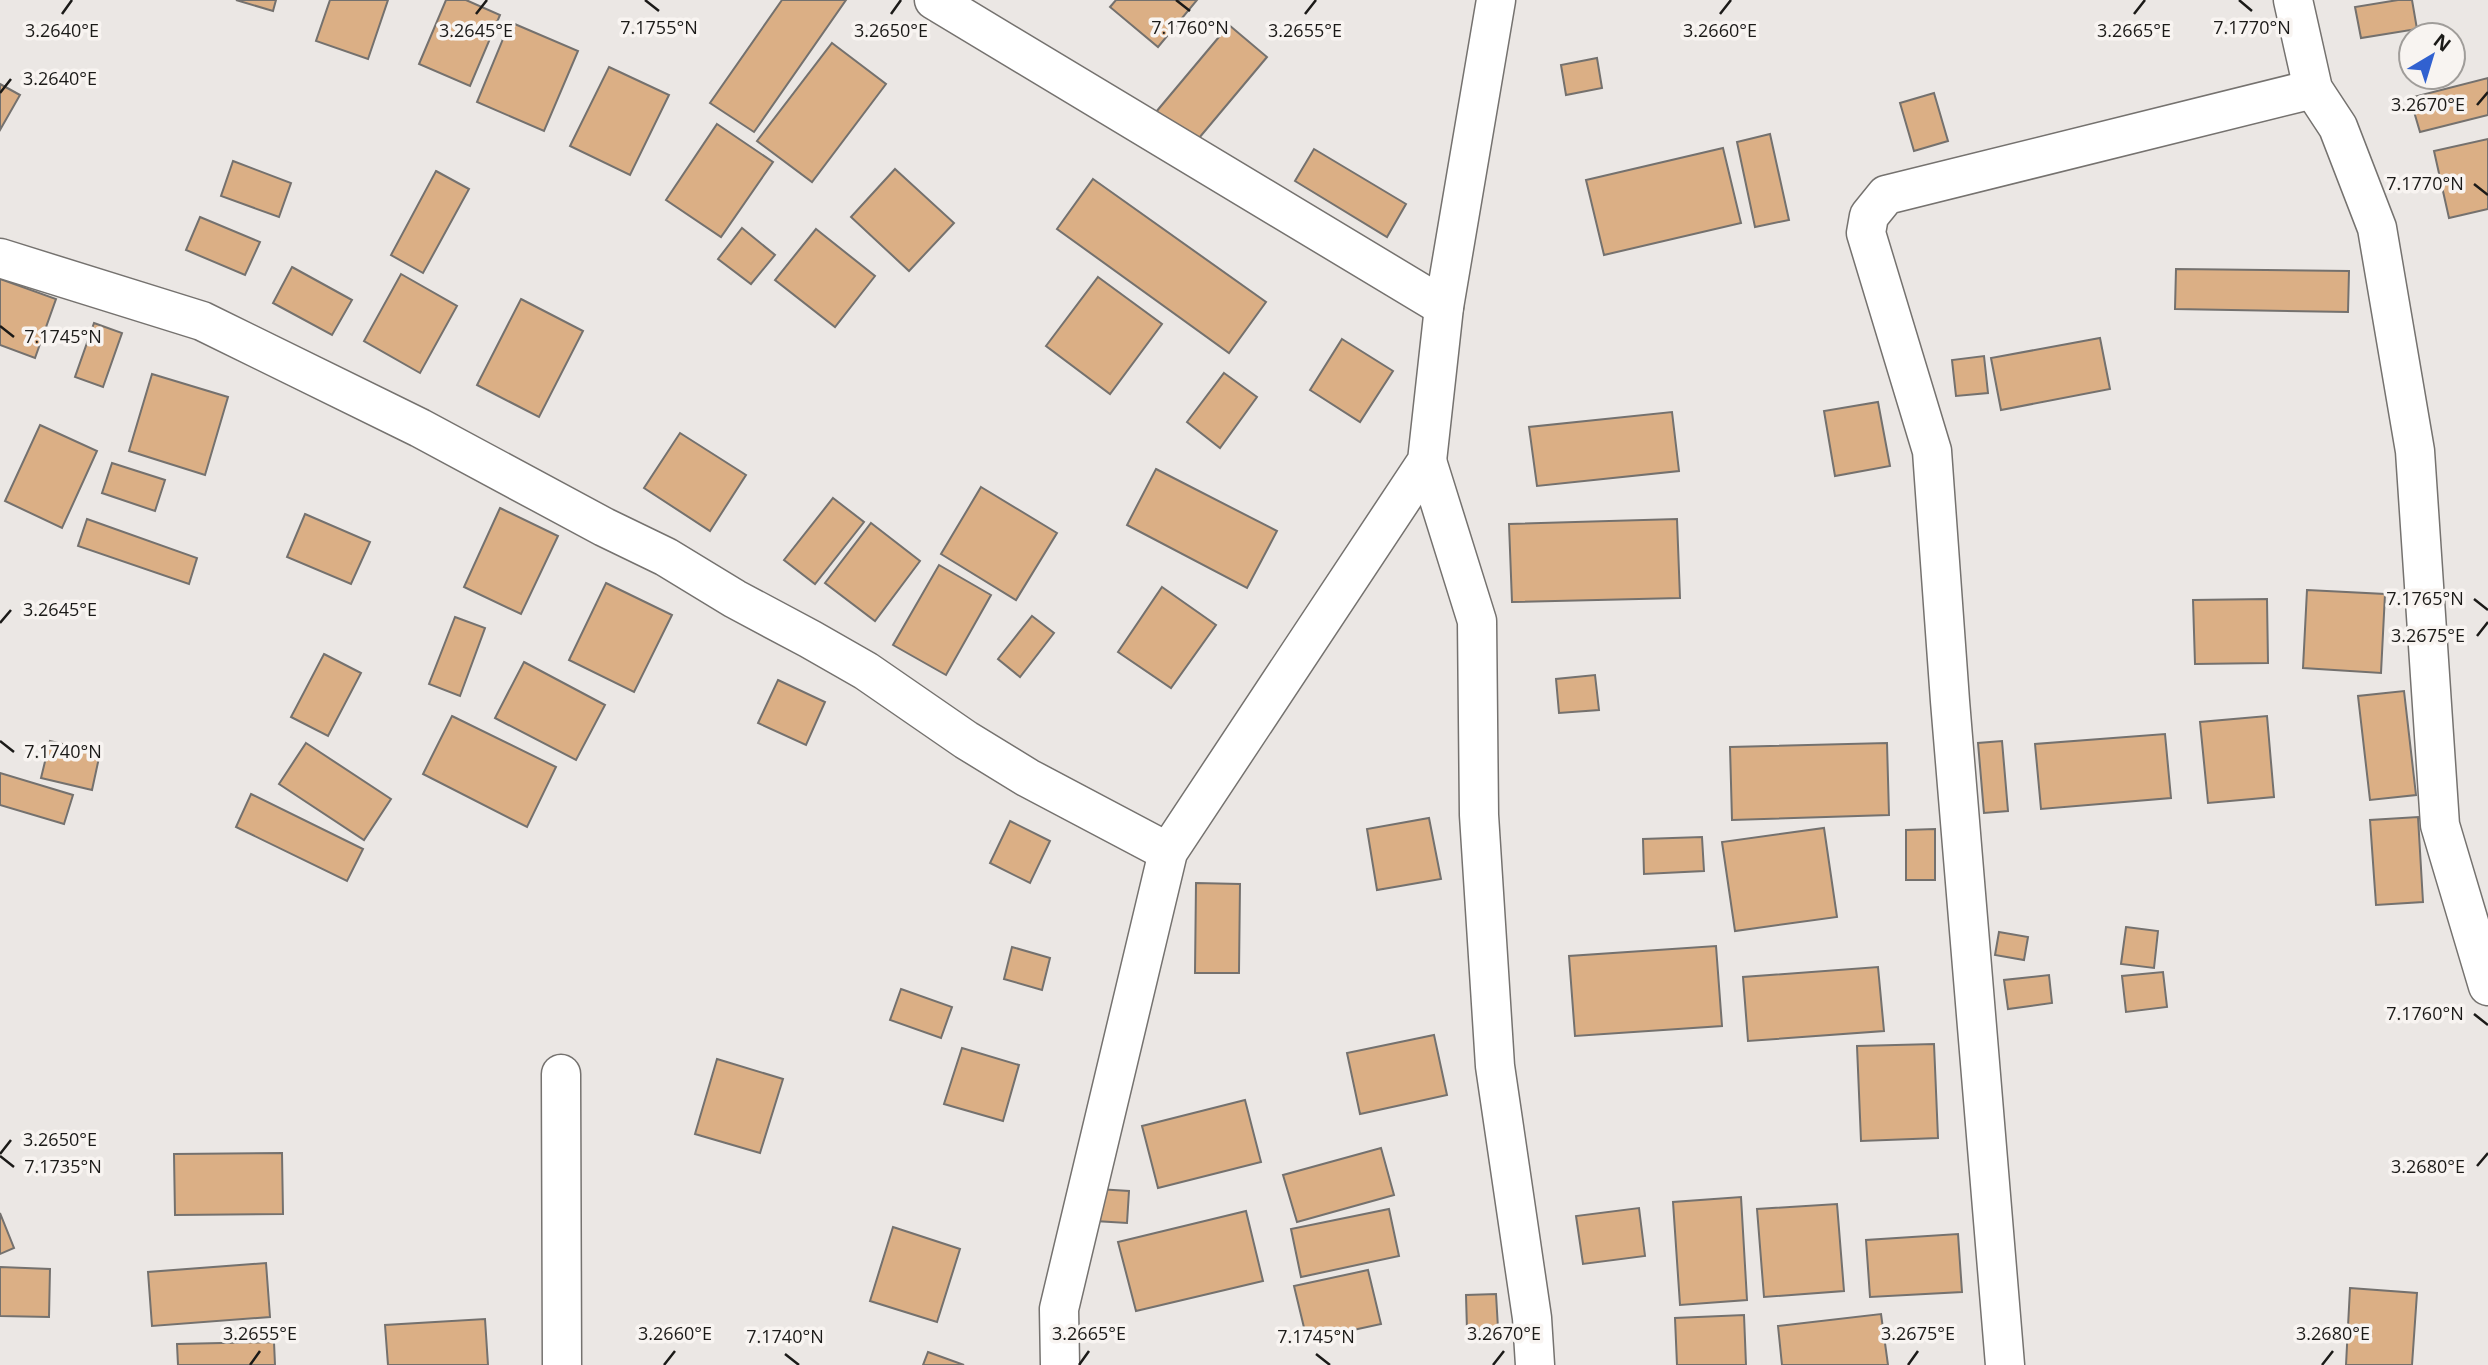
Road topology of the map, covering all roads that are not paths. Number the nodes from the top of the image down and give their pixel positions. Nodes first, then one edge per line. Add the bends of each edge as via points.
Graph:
1 (934, 0) edge
2 (1496, 0) edge
3 (2293, 0) edge
4 (2313, 89) junction
5 (0, 258) edge
6 (1444, 307) junction
7 (1427, 461) junction
8 (1168, 852) junction
9 (2488, 986) edge
10 (561, 1074) dead end
11 (562, 1365) edge
12 (1060, 1365) edge
13 (1535, 1365) edge
14 (2005, 1365) edge

1 - 6 street
2 - 6 street
3 - 4 street
4 - 9 street via 2338,127 2377,228 2415,451 2440,825
4 - 14 street via 1886,195 1869,216 1866,233 1932,451
5 - 8 street via 202,321 420,428 666,557 866,671 1028,778
6 - 7 street
7 - 8 street
7 - 13 street via 1477,621 1479,815 1495,1066
8 - 12 street via 1059,1310
10 - 11 street

